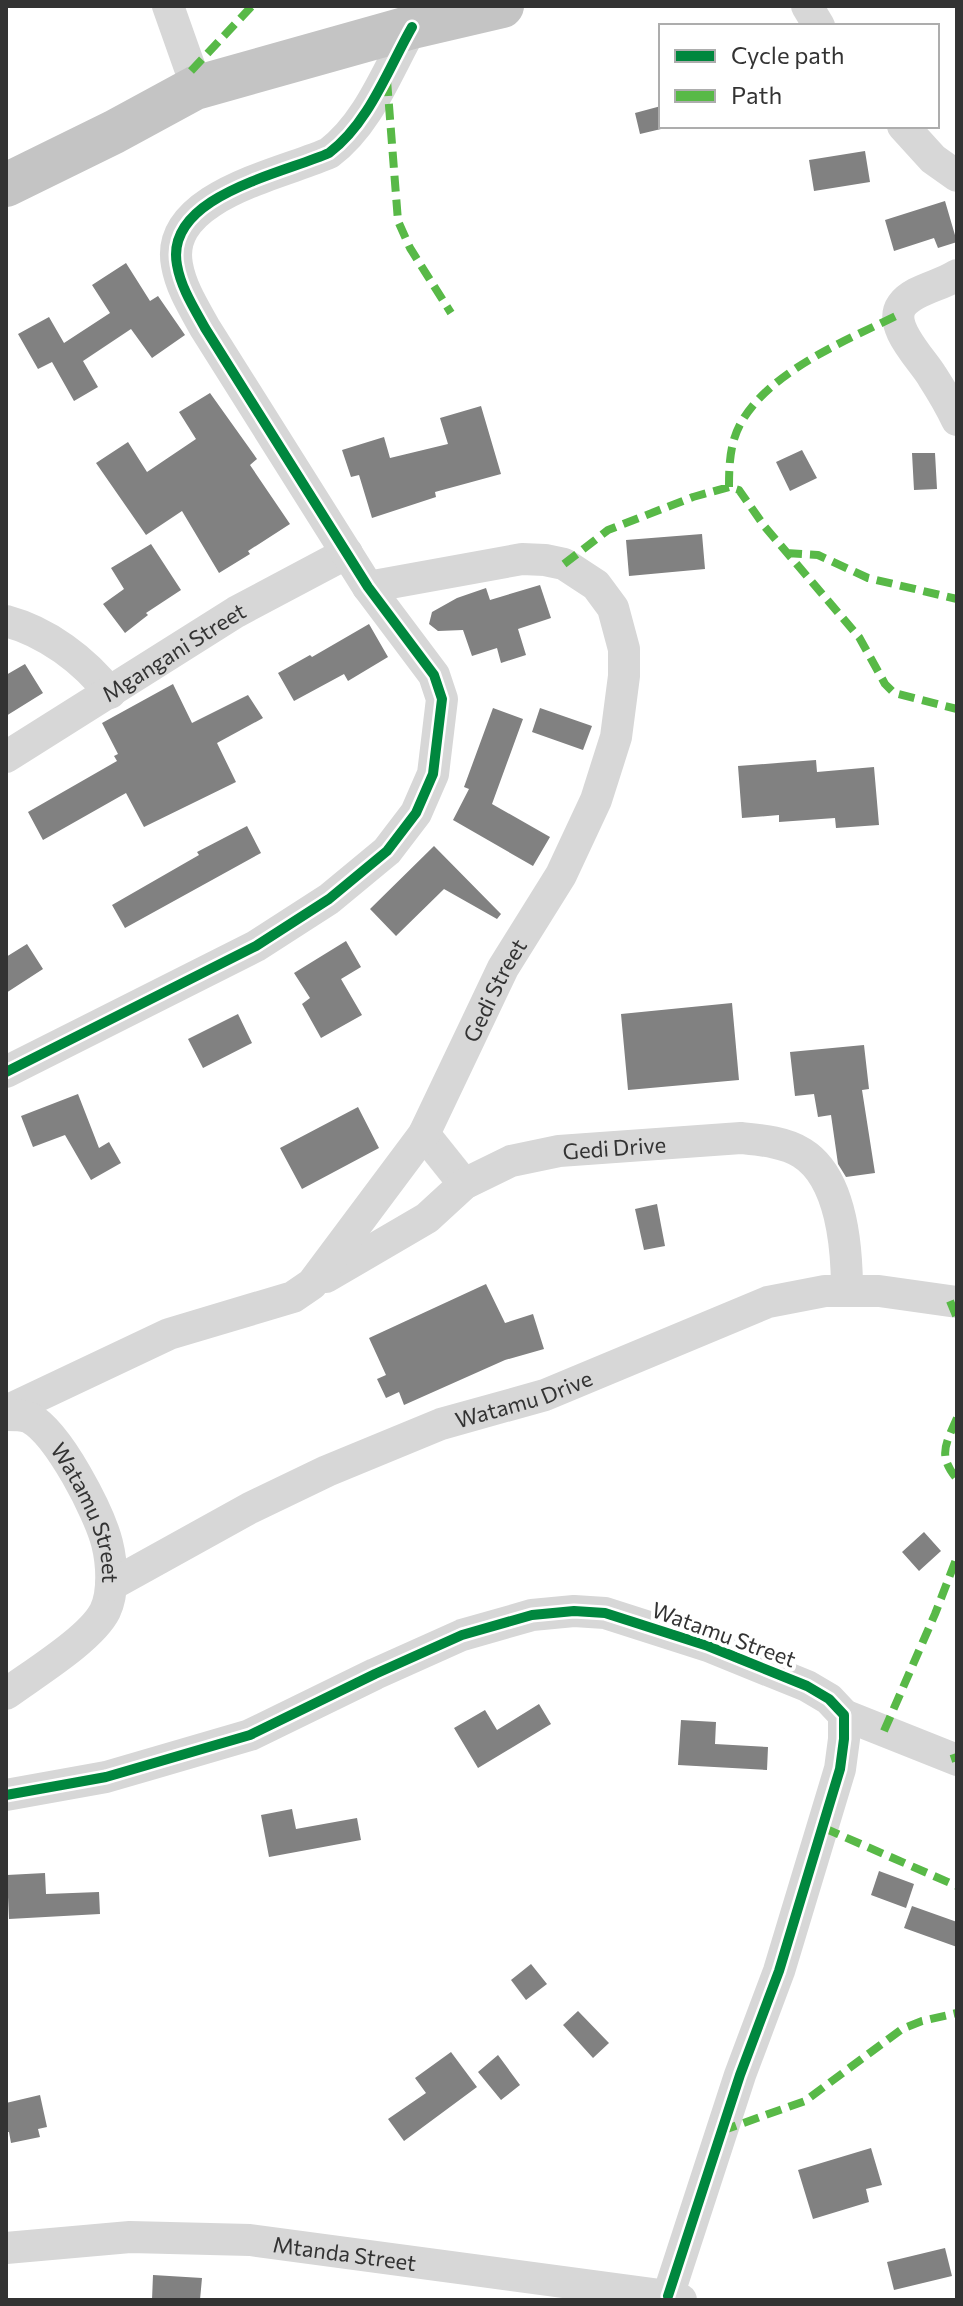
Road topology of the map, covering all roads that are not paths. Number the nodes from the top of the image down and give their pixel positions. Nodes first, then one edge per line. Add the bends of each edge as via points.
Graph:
1 (168, 6) edge
2 (502, 6) edge
3 (807, 6) edge
4 (818, 24) edge
5 (412, 27) junction
6 (195, 88) junction
7 (905, 128) edge
8 (957, 176) edge
9 (6, 185) edge
10 (957, 275) edge
11 (957, 420) edge
12 (347, 553) junction
13 (368, 587) junction
14 (6, 621) edge
15 (110, 693) junction
16 (6, 757) edge
17 (6, 1072) edge
18 (424, 1134) junction
19 (464, 1184) junction
20 (312, 1284) junction
21 (847, 1291) junction
22 (957, 1302) edge
23 (6, 1413) edge
24 (111, 1585) junction
25 (6, 1694) edge
26 (844, 1715) junction
27 (957, 1760) edge
28 (6, 1795) edge
29 (6, 2248) edge
30 (675, 2298) edge

1 - 6 street
2 - 5 highway
3 - 4 street
5 - 6 highway
5 - 12 street via 367,110 341,144 315,160 210,202 184,225 176,250 188,297
6 - 9 highway
7 - 8 street
10 - 11 street via 910,297 898,315 905,339
12 - 13 street
12 - 15 street, Mgangani Street via 236,612
13 - 17 street via 429,665 442,699 433,774 416,813 387,851 329,899 256,946
13 - 18 street, Gedi Street via 522,559 564,564 596,585 613,608 624,649 616,737 596,800 561,875 503,968
14 - 15 street via 80,660
15 - 16 street, Mgangani Street
18 - 19 street
18 - 20 street, Gedi Street
19 - 20 street, Gedi Drive via 427,1218
19 - 21 street, Gedi Drive via 511,1161 559,1151 741,1138 769,1141 801,1153 829,1187 845,1239
20 - 23 street, Gedi Street via 293,1297 169,1334
21 - 22 street, Watamu Drive
21 - 24 street, Watamu Drive via 768,1302 545,1395 441,1424 250,1508
23 - 24 street, Watamu Street via 29,1417 51,1436 78,1477 107,1543
24 - 25 street, Watamu Street via 105,1610 89,1632
26 - 27 street, Watamu Street
26 - 28 street, Watamu Street via 807,1686 708,1646 605,1613 532,1615 462,1635 238,1740 106,1777
26 - 30 street via 840,1769 824,1828 740,2075
29 - 30 street, Mtanda Street via 130,2237 250,2240

